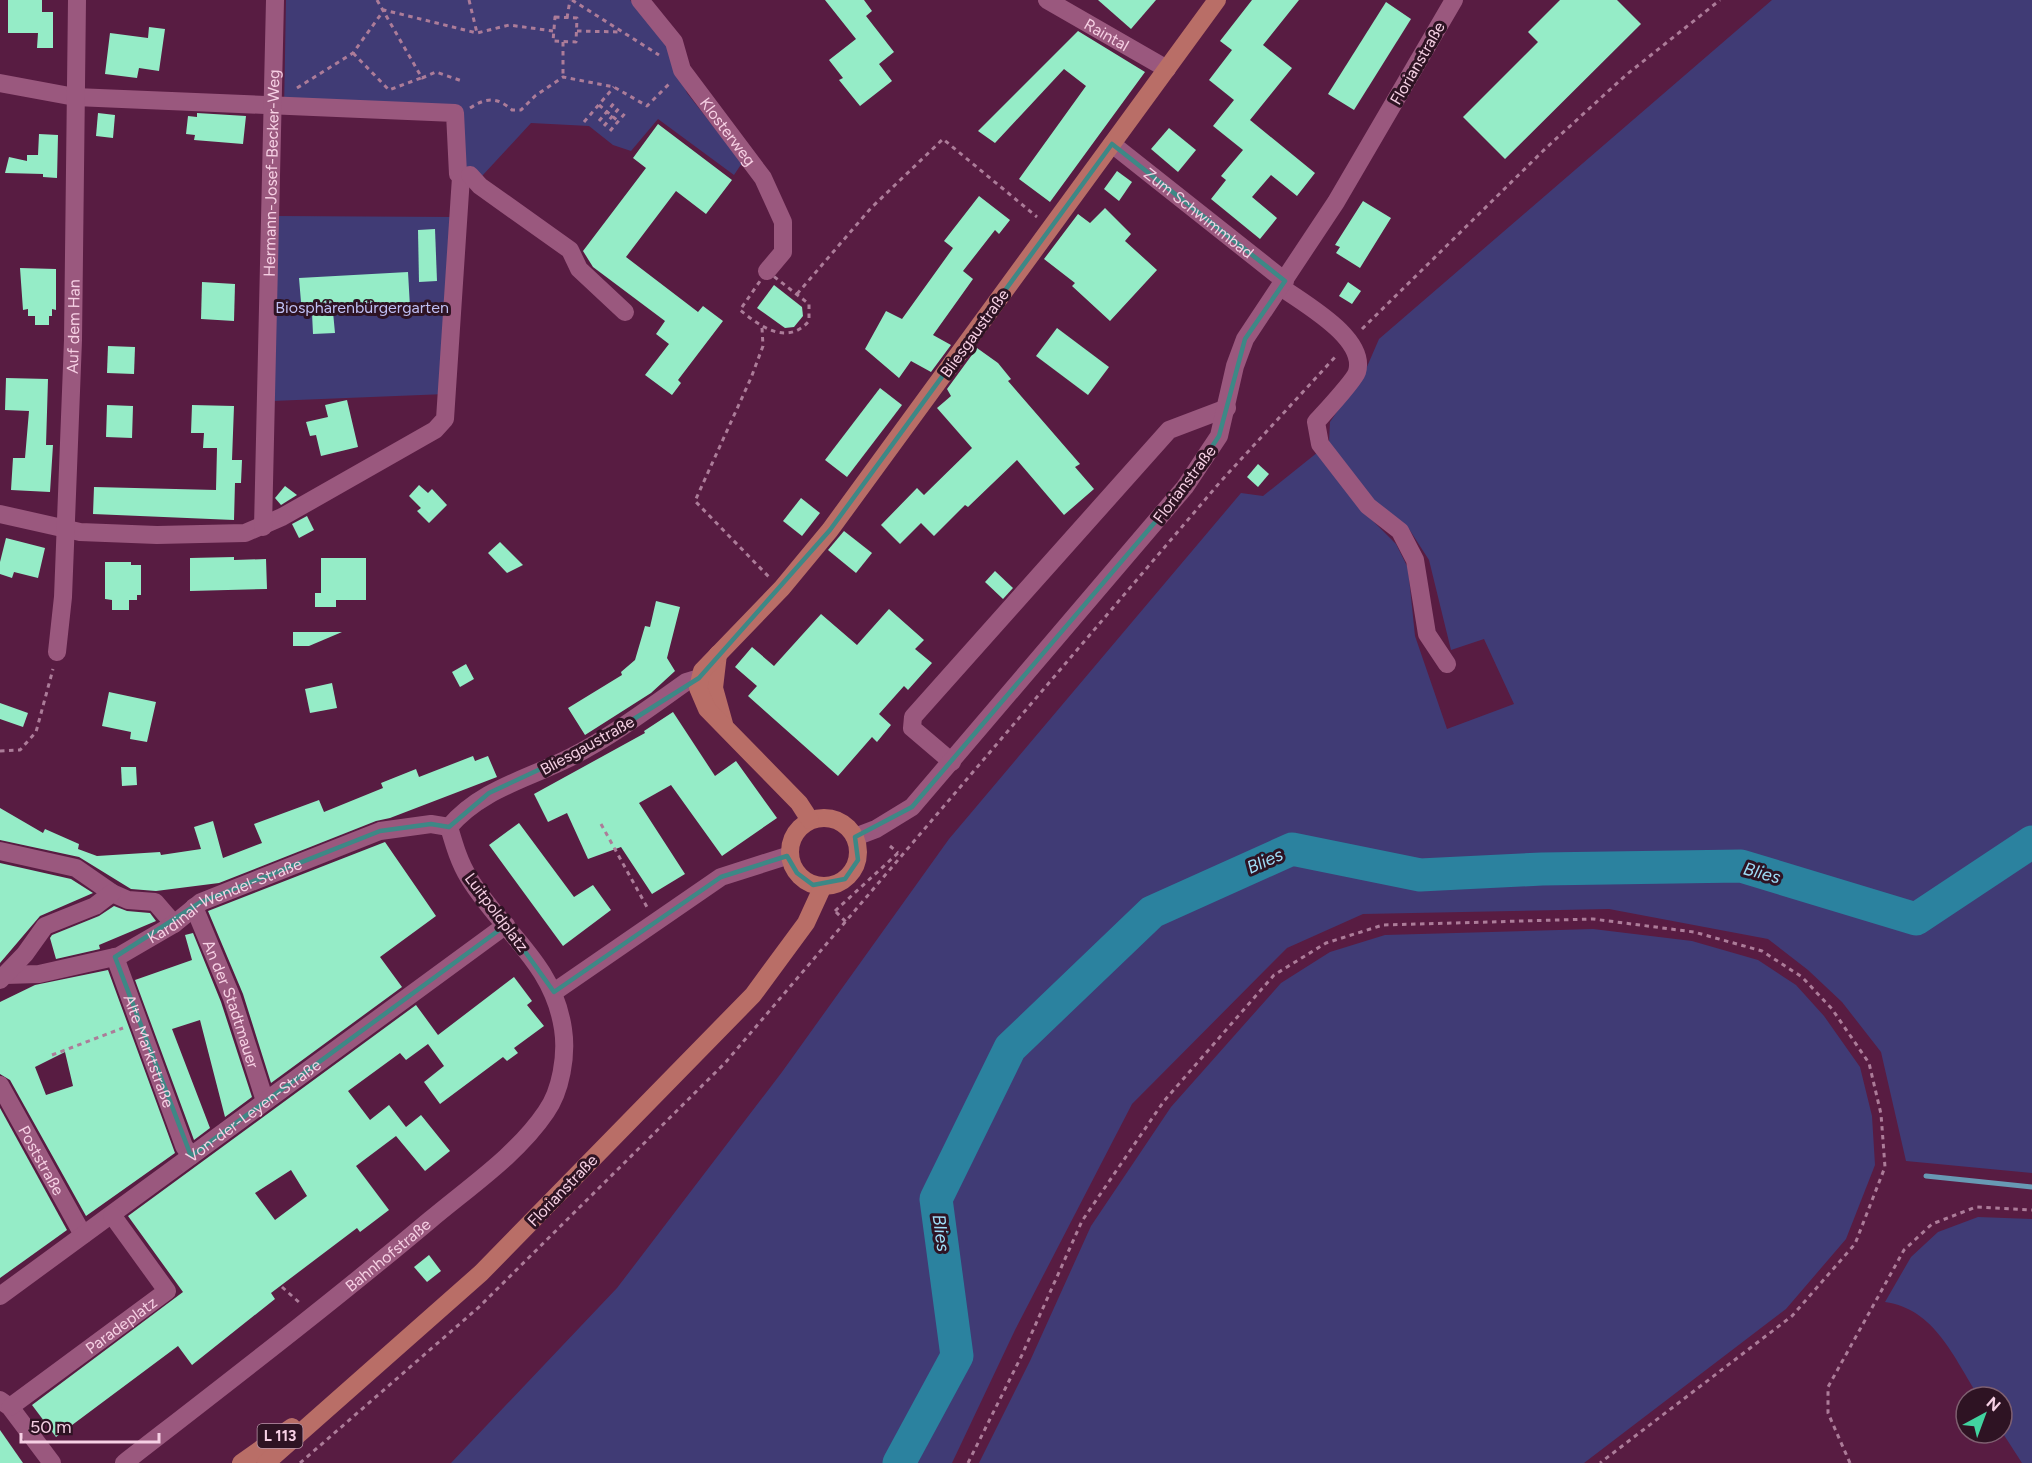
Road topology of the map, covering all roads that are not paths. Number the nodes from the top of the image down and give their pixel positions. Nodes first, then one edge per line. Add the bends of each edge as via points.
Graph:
1 (77, 0) edge
2 (275, 0) edge
3 (640, 0) edge
4 (1047, 0) edge
5 (1217, 0) edge
6 (1454, 0) edge
7 (1167, 69) junction
8 (0, 83) edge
9 (75, 97) junction
10 (273, 103) junction
11 (1112, 144) junction
12 (466, 176) junction
13 (767, 271) road end
14 (1283, 284) junction
15 (625, 312) dead end
16 (1227, 408) junction
17 (0, 514) edge
18 (263, 527) junction
19 (64, 529) junction
20 (57, 652) road end
21 (718, 654) junction
22 (1447, 664) dead end
23 (699, 678) junction
24 (724, 726) junction
25 (952, 762) junction
26 (810, 820) junction
27 (449, 827) junction
28 (855, 837) junction
29 (0, 851) edge
30 (790, 855) junction
31 (823, 886) junction
32 (111, 893) junction
33 (194, 907) junction
34 (174, 924) junction
35 (506, 925) junction
36 (115, 957) junction
37 (3, 978) edge
38 (554, 992) junction
39 (0, 1085) edge
40 (265, 1101) junction
41 (188, 1151) junction
42 (112, 1215) junction
43 (83, 1235) junction
44 (0, 1296) edge
45 (5, 1404) edge
46 (322, 1415) junction
47 (52, 1463) edge
48 (124, 1463) edge
49 (241, 1463) edge
50 (266, 1463) edge

1 - 9 street, Auf dem Han
2 - 10 street, Hermann-Josef-Becker-Weg
3 - 13 street, Klosterweg via 674,42 682,70 763,178 783,222 783,252
4 - 7 street, Raintal
5 - 7 main road, Bliesgaustraße
6 - 14 street, Florianstraße via 1336,202
7 - 11 main road, Bliesgaustraße
8 - 9 street
9 - 10 street
9 - 19 street, Auf dem Han via 73,340
10 - 12 street via 455,113 458,174
10 - 18 street, Hermann-Josef-Becker-Weg
11 - 14 street, Zum Schwimmbad
11 - 21 main road, Bliesgaustraße via 830,530 782,588
12 - 15 street via 570,250 579,269
12 - 18 street via 445,419 435,430 394,455
14 - 16 street, Florianstraße via 1245,339
14 - 22 street, Zum Schwimmbad via 1350,341 1357,358 1357,373 1316,422 1320,444 1368,506 1400,531 1415,560 1427,634
16 - 25 street, Florianstraße via 1219,436 1185,487
16 - 25 street via 1169,430 913,717 912,728
17 - 19 street
18 - 19 street via 245,532 157,535
19 - 20 street, Auf dem Han
21 - 23 main road, Bliesgaustraße
21 - 24 main road via 714,688
23 - 24 main road via 701,699
23 - 27 street, Bliesgaustraße via 686,682 594,744 489,793 462,812
24 - 26 main road via 799,803
25 - 28 street, Florianstraße via 912,807
26 - 28 main road via 831,818 841,822
26 - 30 main road via 794,834
27 - 33 street, Kardinal-Wendel-Straße via 430,824 380,831
27 - 35 street, Luitpoldplatz via 468,877
28 - 31 main road via 858,860 853,871 845,879
29 - 32 street via 76,868
30 - 31 main road via 792,865 804,880
30 - 38 street via 721,877
31 - 46 main road, Florianstraße / L 113 via 806,924 753,995 481,1273
32 - 34 street via 128,900 155,902
32 - 37 street via 95,906 45,926
33 - 34 street, Kardinal-Wendel-Straße
33 - 40 street, An der Stadtmauer via 216,954
34 - 36 street, Kardinal-Wendel-Straße
35 - 38 street, Luitpoldplatz via 542,970
35 - 40 street, Von-der-Leyen-Straße
36 - 37 street, Kardinal-Wendel-Straße
36 - 41 street, Alte Marktstraße
38 - 48 street, Bahnhofstraße via 564,1032 563,1059 553,1100 518,1144 314,1316
39 - 43 street, Poststraße
40 - 41 street, Von-der-Leyen-Straße
41 - 42 street, Von-der-Leyen-Straße
42 - 43 street, Von-der-Leyen-Straße
42 - 45 street, Paradeplatz via 167,1291 27,1395
43 - 44 street, Von-der-Leyen-Straße
45 - 47 street
46 - 49 main road, L 113 via 295,1425
46 - 50 main road, Florianstraße / L 113

